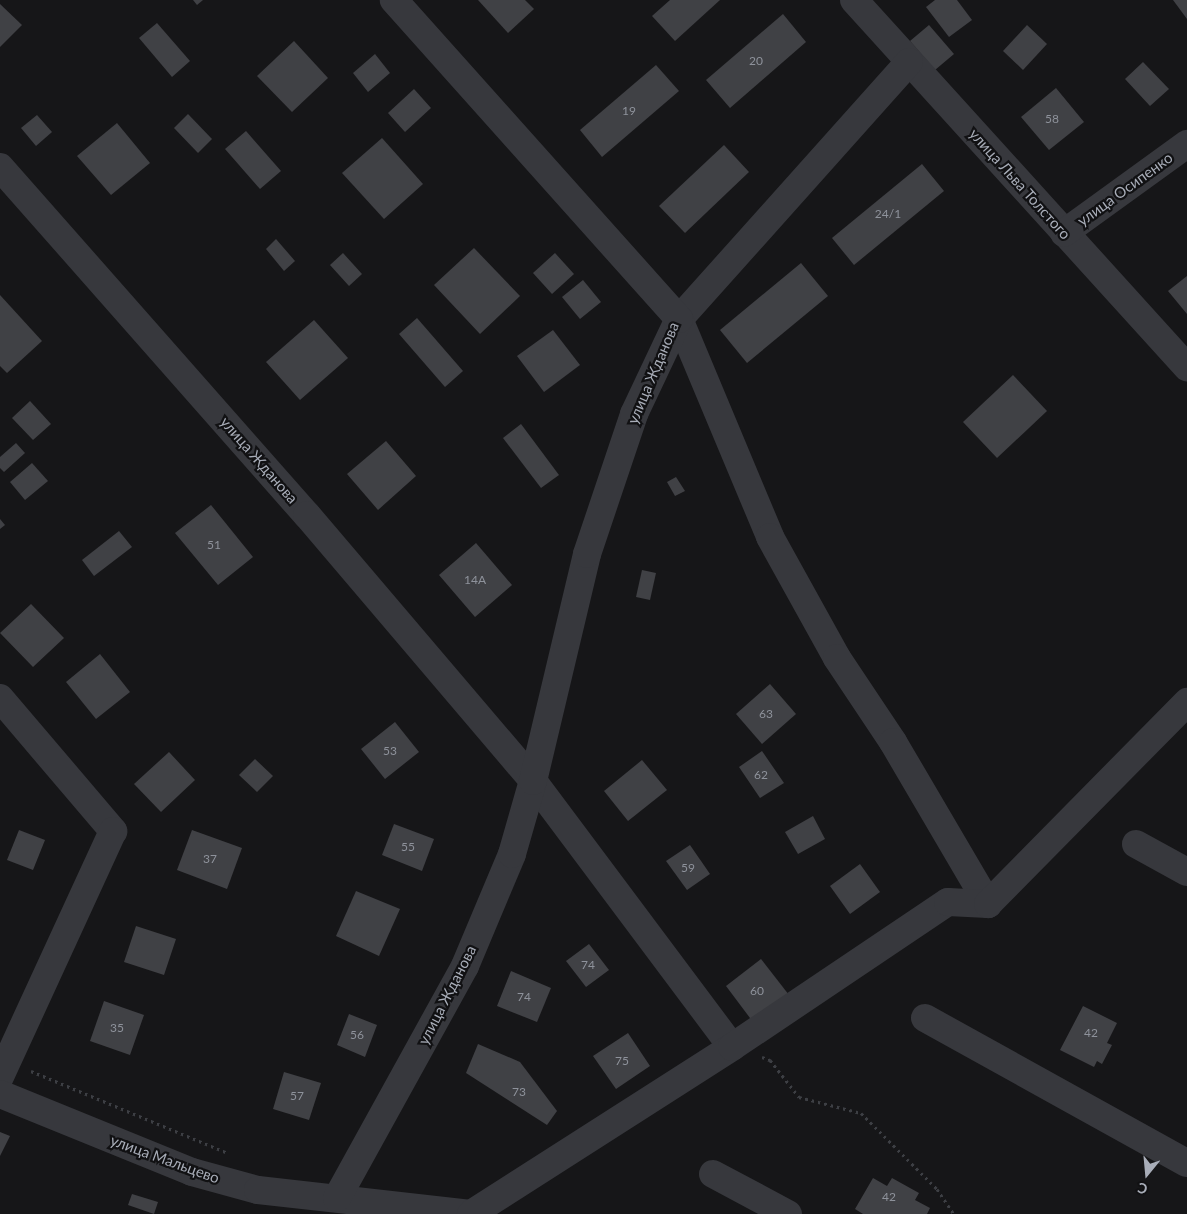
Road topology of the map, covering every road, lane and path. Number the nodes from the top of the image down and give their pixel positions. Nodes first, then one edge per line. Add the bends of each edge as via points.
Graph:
1 (394, 0) edge
2 (854, 0) edge
3 (909, 62) junction
4 (1187, 144) edge
5 (0, 167) edge
6 (1064, 233) junction
7 (679, 319) junction
8 (1187, 367) edge
9 (0, 698) edge
10 (1187, 702) edge
11 (533, 781) junction
12 (1136, 844) dead end
13 (1187, 872) edge
14 (988, 904) junction
15 (925, 1018) dead end
16 (732, 1047) junction
17 (3, 1069) edge
18 (0, 1094) edge
19 (236, 1156) dead end
20 (1187, 1163) edge
21 (713, 1174) dead end
22 (343, 1206) edge
23 (403, 1210) edge
24 (459, 1213) edge
25 (788, 1214) edge
26 (954, 1214) edge

1 - 7 street, улица Жданова
2 - 3 street, улица Льва Толстого
3 - 6 street, улица Льва Толстого
3 - 7 street
4 - 6 street, улица Осипенко
5 - 11 street, улица Жданова via 307,515
6 - 8 street, улица Льва Толстого
7 - 11 street, улица Жданова via 634,414 587,554
7 - 14 street via 770,537 837,658 893,742
9 - 17 street via 113,831
10 - 14 street
11 - 16 street, улица Жданова
11 - 22 street, улица Жданова via 512,854 465,966
12 - 13 street
14 - 16 street via 948,902
15 - 20 street
16 - 24 street
16 - 26 path via 770,1060 800,1097 861,1113 937,1189
17 - 19 path
18 - 22 street, улица Мальцево via 192,1172 258,1190
21 - 25 street
22 - 23 street, улица Мальцево
23 - 24 street, улица Мальцево

